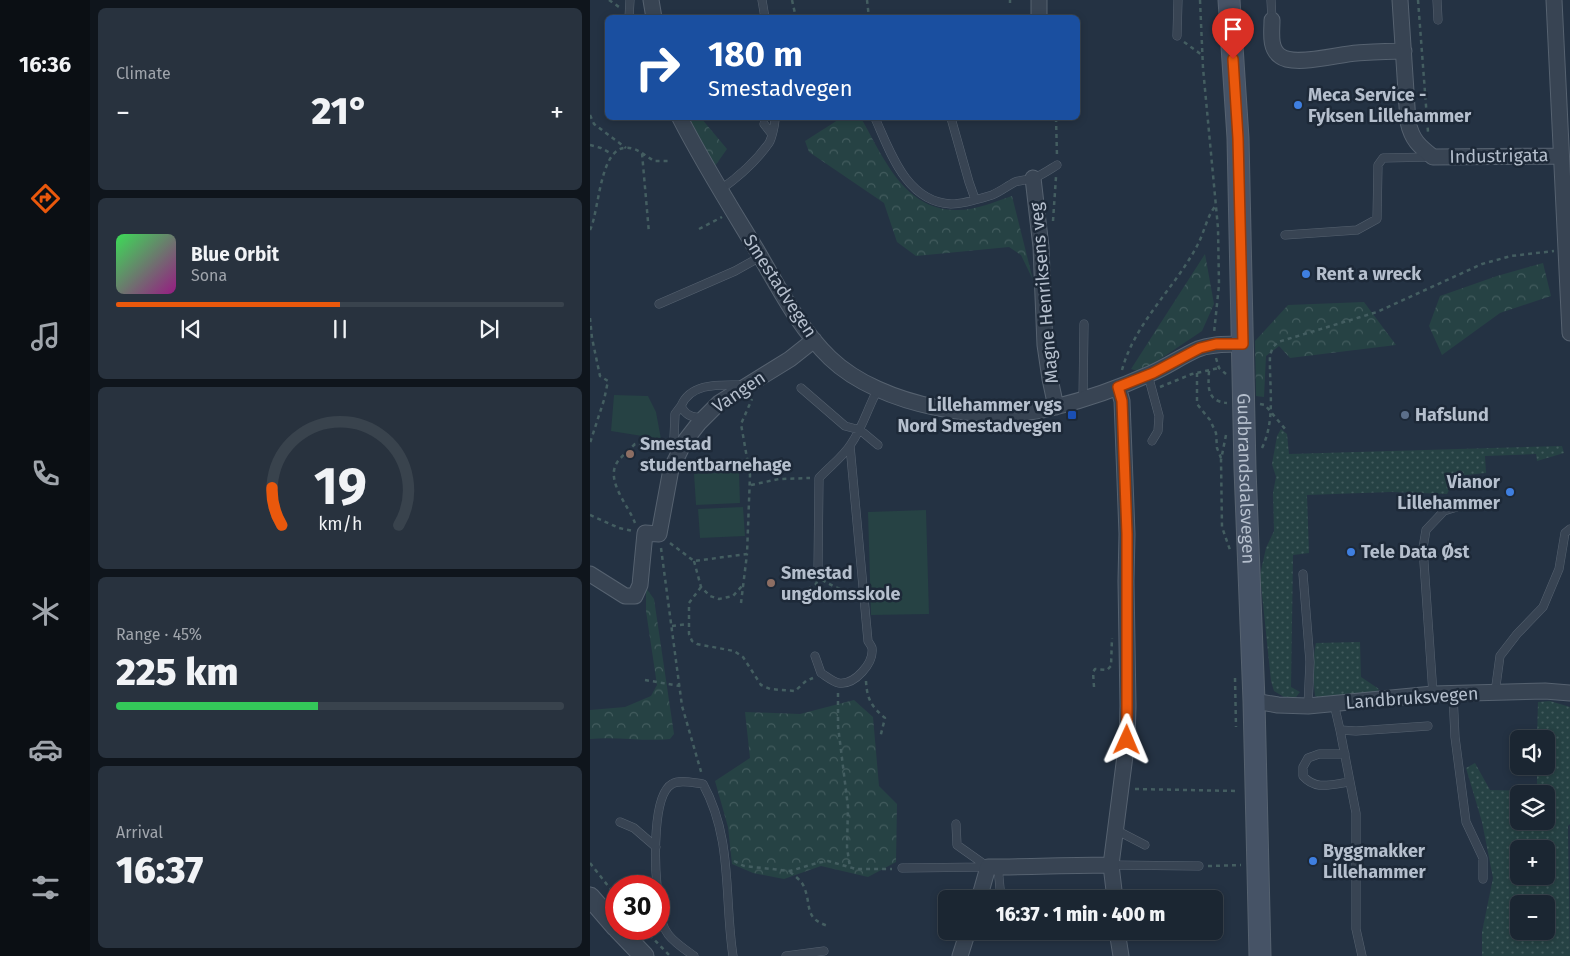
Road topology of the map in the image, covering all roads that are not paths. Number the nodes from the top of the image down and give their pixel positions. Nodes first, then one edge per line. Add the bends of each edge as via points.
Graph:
1 (630, 0) edge
2 (651, 0) edge
3 (762, 0) edge
4 (1039, 0) edge
5 (1178, 0) edge
6 (1229, 0) edge
7 (1271, 0) edge
8 (1400, 0) edge
9 (1437, 0) edge
10 (1554, 0) edge
11 (629, 15) edge
12 (654, 15) edge
13 (764, 15) edge
14 (1039, 15) edge
15 (1272, 20) joint
16 (1438, 20) dead end
17 (1177, 36) road end
18 (1404, 51) junction
19 (681, 120) edge
20 (775, 120) edge
21 (876, 120) edge
22 (952, 120) edge
23 (764, 124) dead end
24 (1565, 128) edge
25 (771, 133) junction
26 (1561, 156) junction
27 (1433, 157) junction
28 (1057, 165) road end
29 (1033, 178) junction
30 (720, 190) junction
31 (976, 199) junction
32 (1285, 234) dead end
33 (760, 257) junction
34 (659, 304) dead end
35 (1084, 324) dead end
36 (1570, 333) edge
37 (814, 340) junction
38 (1243, 344) junction
39 (1148, 375) junction
40 (1118, 387) junction
41 (800, 388) dead end
42 (878, 389) junction
43 (750, 391) junction
44 (1083, 399) junction
45 (681, 406) junction
46 (1056, 407) junction
47 (704, 418) junction
48 (860, 430) junction
49 (1152, 441) dead end
50 (678, 443) junction
51 (878, 445) dead end
52 (850, 446) junction
53 (1462, 505) dead end
54 (1570, 529) edge
55 (590, 574) edge
56 (818, 574) road end
57 (1303, 574) dead end
58 (815, 656) dead end
59 (1495, 692) junction
60 (1570, 693) edge
61 (1432, 694) junction
62 (1453, 694) junction
63 (1254, 700) junction
64 (1334, 704) junction
65 (1308, 706) junction
66 (1428, 726) dead end
67 (1340, 730) junction
68 (1345, 754) junction
69 (1350, 782) junction
70 (620, 822) dead end
71 (956, 824) dead end
72 (1116, 830) junction
73 (1145, 845) dead end
74 (656, 847) junction
75 (1111, 865) junction
76 (1200, 866) road end
77 (993, 867) junction
78 (902, 868) road end
79 (657, 875) edge
80 (1483, 879) dead end
81 (983, 890) edge
82 (999, 890) edge
83 (1114, 890) edge
84 (590, 897) edge
85 (605, 914) edge
86 (670, 937) edge
87 (629, 940) edge
88 (965, 940) edge
89 (1118, 940) edge
90 (824, 951) dead end
91 (644, 956) edge
92 (694, 956) edge
93 (732, 956) edge
94 (786, 956) edge
95 (960, 956) edge
96 (1121, 956) edge
97 (1260, 956) edge
98 (1362, 956) edge

1 - 11 lane
2 - 12 street
3 - 13 lane
4 - 14 street
5 - 17 lane
6 - 38 main road, Gudbrandsdalsvegen via 1238,138
7 - 15 lane
8 - 18 street, Industrigata
9 - 16 lane
10 - 24 street, Industrigata
15 - 18 street via 1273,46 1279,56 1288,60
18 - 27 street, Industrigata via 1411,134 1419,146
19 - 30 street, Smestadvegen
20 - 25 lane
21 - 31 lane via 904,177 921,194 952,204
22 - 31 lane
23 - 25 lane
24 - 26 street, Industrigata
25 - 30 lane via 770,142
26 - 27 street, Industrigata
26 - 36 street, Industrigata
27 - 32 lane via 1383,158 1378,165 1377,219 1357,230
28 - 29 lane
29 - 31 lane
29 - 46 street, Magne Henriksens veg via 1041,247 1046,345
30 - 33 street, Smestadvegen
33 - 34 lane
33 - 37 street, Smestadvegen
35 - 44 lane
37 - 42 street, Smestadvegen via 831,359
37 - 43 street, Vangen
38 - 39 street, Smestadvegen via 1216,344 1200,348
38 - 63 main road, Gudbrandsdalsvegen
39 - 40 street, Smestadvegen
39 - 49 lane via 1159,416 1158,431
40 - 44 street, Smestadvegen
40 - 72 street via 1122,401 1127,534 1128,715
41 - 48 lane via 845,426
42 - 46 street, Smestadvegen via 946,410 1016,414
42 - 48 lane
43 - 45 lane via 716,385 689,394
43 - 47 street, Vangen via 719,403
44 - 46 street, Smestadvegen
45 - 47 lane via 687,415
45 - 50 lane via 675,414
47 - 50 street, Vangen
48 - 51 lane
48 - 52 lane
50 - 55 street, Vangen via 659,534 645,533 640,585 635,596 625,596
52 - 56 lane via 818,478
52 - 58 lane via 868,641 872,648 868,665 848,682 838,683 821,673
53 - 61 lane via 1444,511 1426,530 1423,548
54 - 59 lane via 1565,533 1559,569 1543,607 1500,656
57 - 65 lane via 1310,662
59 - 60 street, Landbruksvegen
59 - 62 street, Landbruksvegen
61 - 62 street, Landbruksvegen
61 - 64 street, Landbruksvegen
62 - 80 lane via 1466,822 1483,858
63 - 65 street, Landbruksvegen
63 - 97 main road, Gudbrandsdalsvegen
64 - 65 street, Landbruksvegen
64 - 67 lane
66 - 67 lane
67 - 68 lane
68 - 69 lane
68 - 69 lane via 1319,754 1308,758 1303,776 1310,784 1318,786
69 - 98 lane via 1356,812 1356,929
70 - 74 lane via 634,828
71 - 77 lane via 956,844
72 - 73 lane
72 - 75 street
74 - 79 lane
74 - 93 lane via 659,808 665,791 678,782 703,784 718,820 724,848
75 - 76 lane
75 - 77 street
75 - 83 street
77 - 78 lane
77 - 81 street
77 - 82 lane
84 - 85 street
86 - 92 lane
87 - 91 street
88 - 95 street
89 - 96 street
90 - 94 lane

